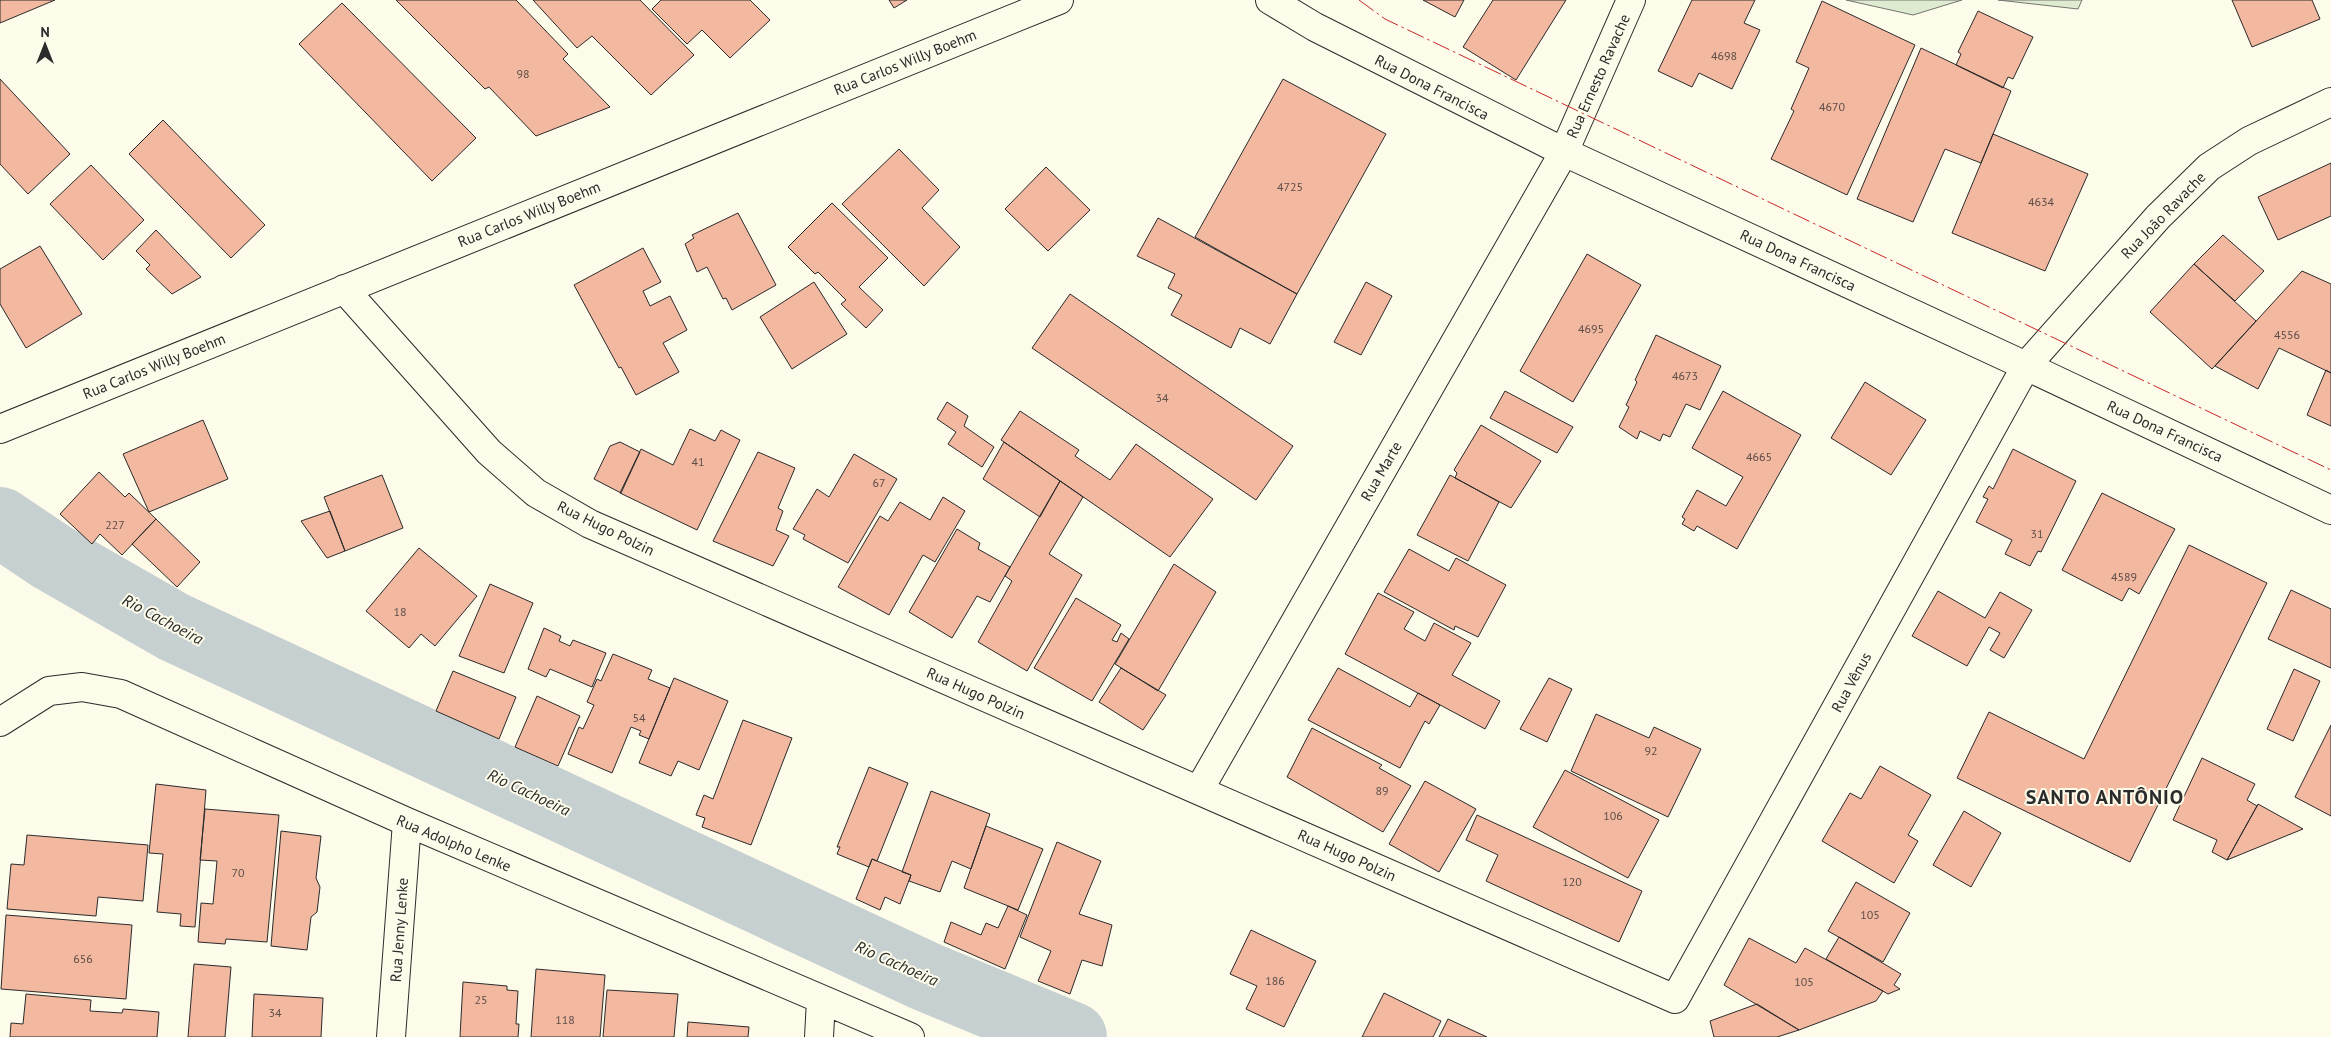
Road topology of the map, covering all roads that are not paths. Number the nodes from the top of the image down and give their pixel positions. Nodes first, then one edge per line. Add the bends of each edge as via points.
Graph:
1 (1059, 0) edge
2 (1270, 0) edge
3 (1632, 0) edge
4 (2331, 102) edge
5 (1564, 152) junction
6 (344, 289) junction
7 (2026, 366) junction
8 (0, 429) edge
9 (2331, 510) edge
10 (0, 722) edge
11 (1199, 790) junction
12 (407, 822) junction
13 (1675, 999) joint
14 (821, 1000) junction
15 (391, 1037) edge
16 (819, 1037) edge
17 (910, 1037) edge

1 - 6 street, Rua Carlos Willy Boehm
2 - 5 street, Rua Dona Francisca via 1331,36
3 - 5 street, Rua Ernesto Ravache
4 - 7 street, Rua João Ravache via 2249,142 2209,167 2158,217
5 - 7 street, Rua Dona Francisca
5 - 11 street, Rua Marte
6 - 8 street, Rua Carlos Willy Boehm
6 - 11 street, Rua Hugo Polzin via 489,452 536,493 590,524
7 - 9 street, Rua Dona Francisca
7 - 13 street, Rua Vênus
10 - 12 street, Rua Adolpho Lenke via 49,691 82,687 120,694
11 - 13 street, Rua Hugo Polzin
12 - 14 street, Rua Adolpho Lenke
12 - 15 street, Rua Jenny Lenke
14 - 16 street
14 - 17 street, Rua Adolpho Lenke

